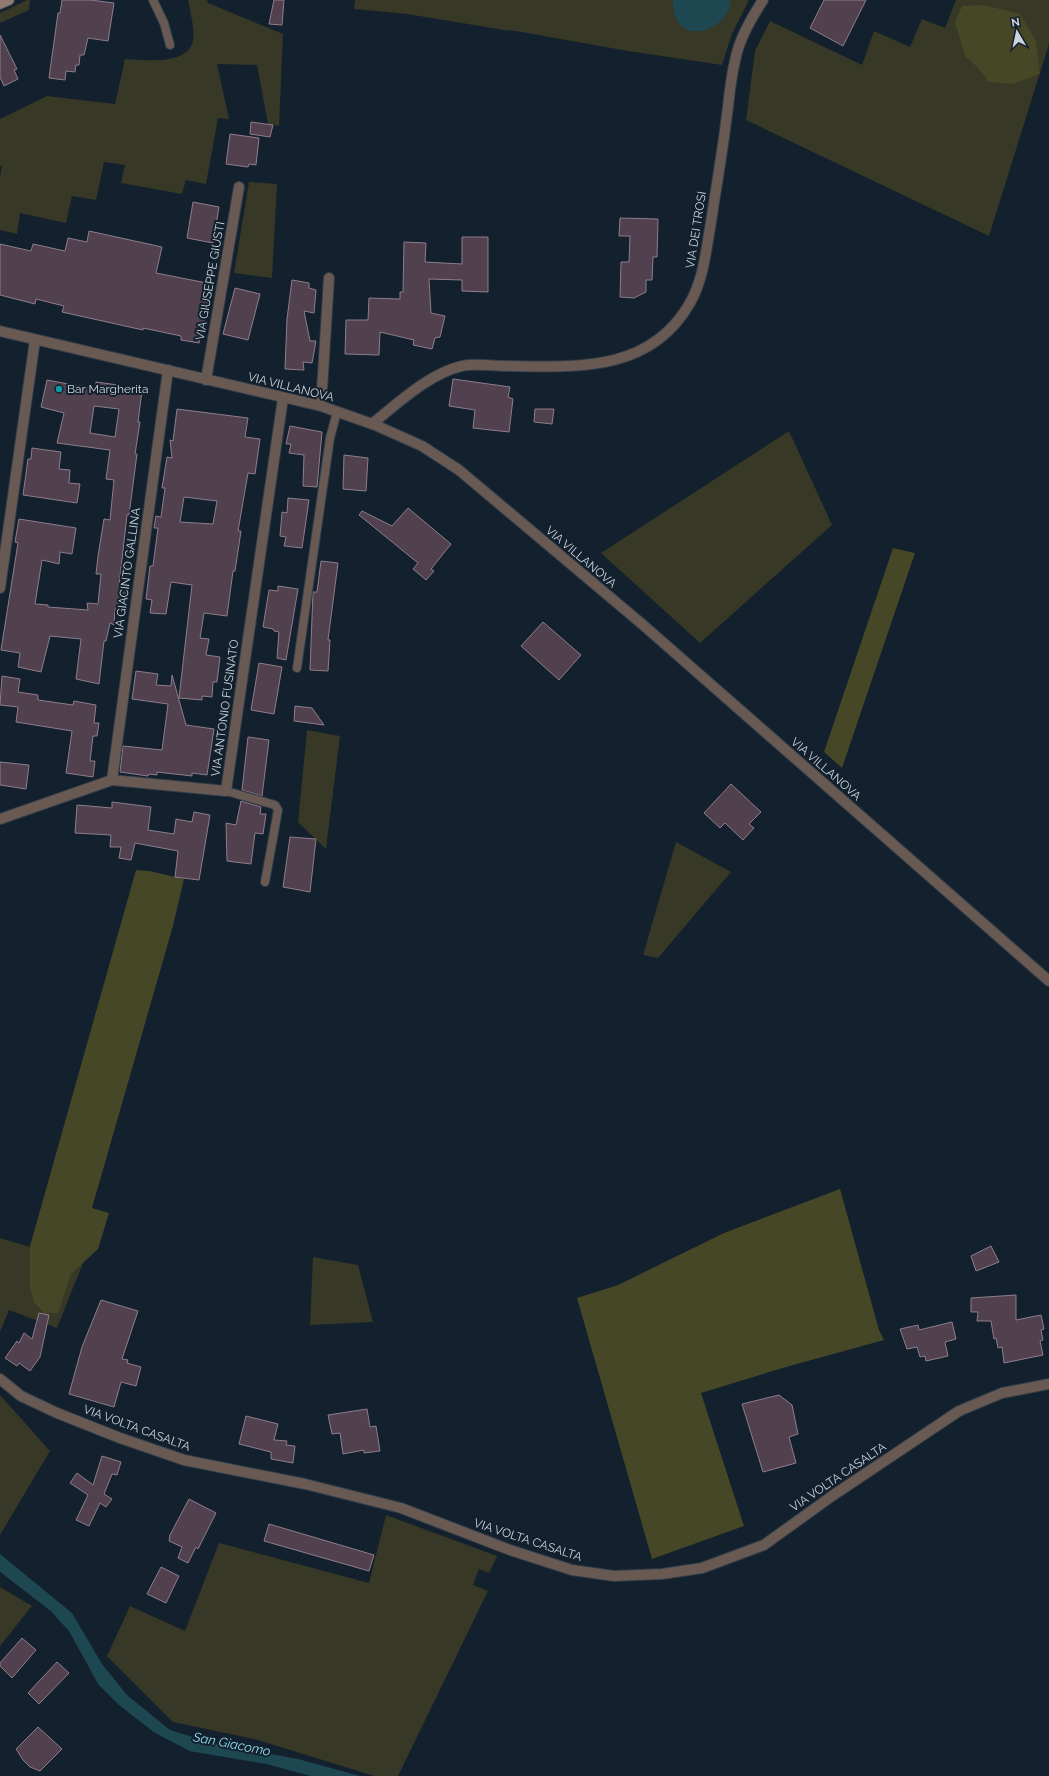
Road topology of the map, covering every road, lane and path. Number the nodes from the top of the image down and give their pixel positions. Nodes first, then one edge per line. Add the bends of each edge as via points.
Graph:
1 (9, 0) edge
2 (153, 0) edge
3 (763, 0) edge
4 (0, 4) edge
5 (170, 45) dead end
6 (239, 187) dead end
7 (329, 278) dead end
8 (0, 331) edge
9 (35, 340) junction
10 (168, 370) junction
11 (206, 380) junction
12 (283, 398) junction
13 (321, 406) junction
14 (337, 412) junction
15 (372, 424) junction
16 (0, 588) edge
17 (297, 668) dead end
18 (112, 780) junction
19 (226, 791) junction
20 (0, 819) edge
21 (265, 882) dead end
22 (1049, 981) edge
23 (0, 1379) edge
24 (1049, 1384) edge

1 - 4 main road
2 - 5 lane
3 - 15 street, VIA DEI TROSI via 746,28 735,60 702,275 690,304 662,338 642,351 594,365 464,366 446,371 414,390
6 - 11 street, VIA GIUSEPPE GIUSTI
7 - 13 street
8 - 9 street, VIA VILLANOVA
9 - 10 street, VIA VILLANOVA
9 - 16 street
10 - 11 street, VIA VILLANOVA
10 - 18 street, VIA GIACINTO GALLINA
11 - 12 street, VIA VILLANOVA
12 - 13 street, VIA VILLANOVA
12 - 19 street, VIA ANTONIO FUSINATO
13 - 14 street, VIA VILLANOVA
14 - 15 street, VIA VILLANOVA
14 - 17 lane via 330,438
15 - 22 street, VIA VILLANOVA via 422,446 458,470 642,624
18 - 19 street, VIA ANTONIO FUSINATO
18 - 20 street, VIA ANTONIO FUSINATO
19 - 21 lane, VIA ANTONIO FUSINATO via 275,805 278,810
23 - 24 street, VIA VOLTA CASALTA via 21,1396 57,1413 184,1460 305,1484 401,1508 510,1550 572,1570 614,1576 662,1574 702,1568 764,1545 959,1411 1002,1393

